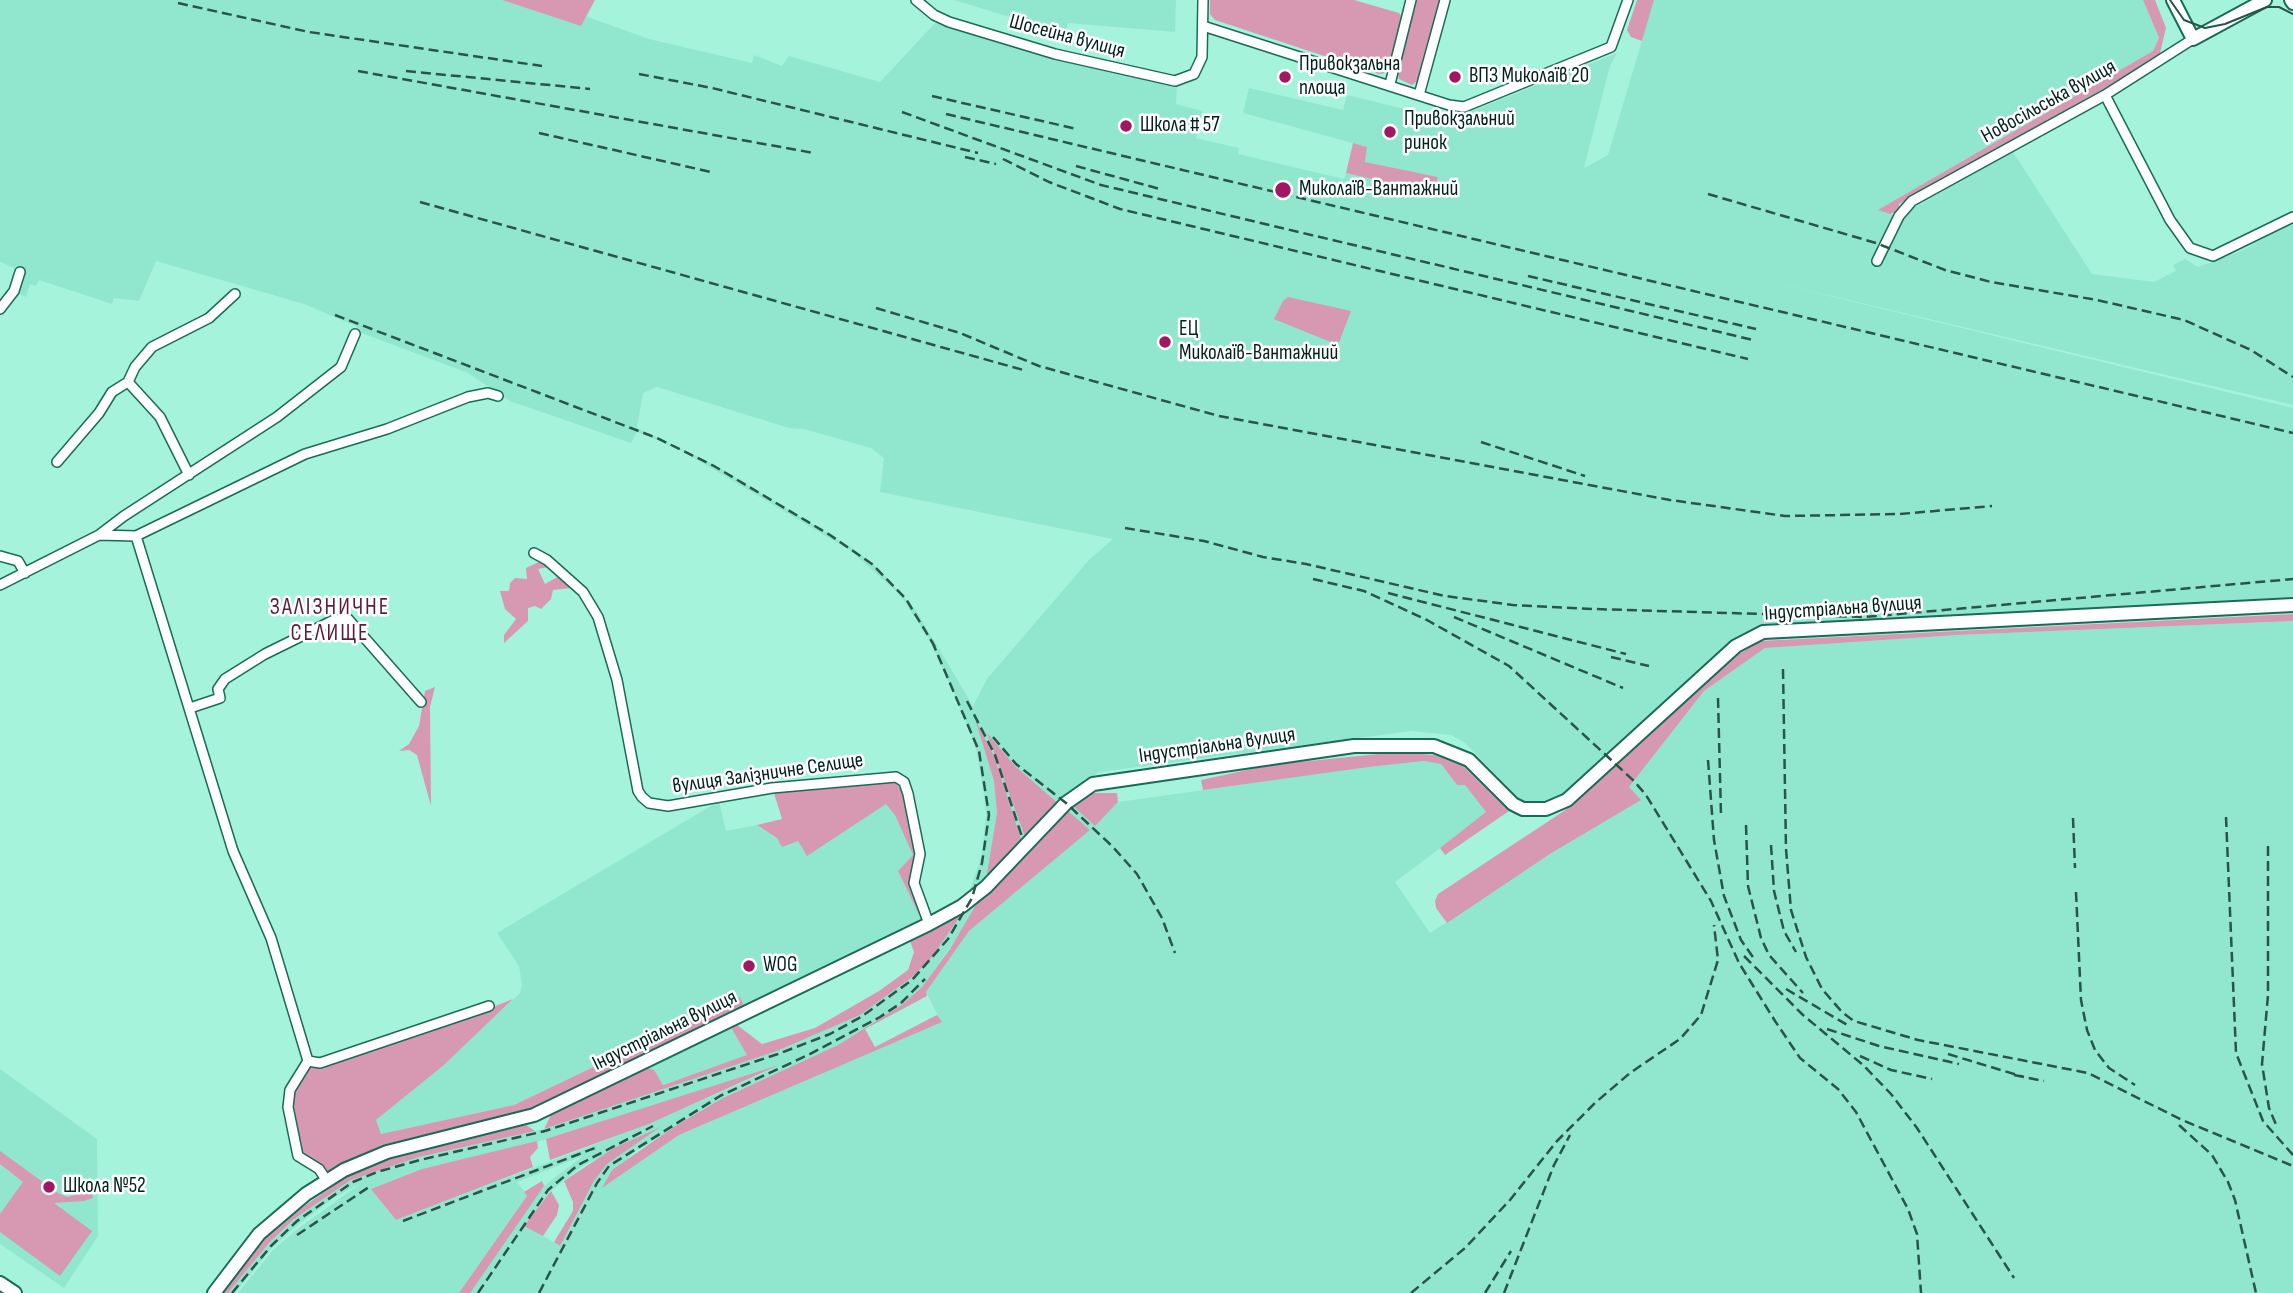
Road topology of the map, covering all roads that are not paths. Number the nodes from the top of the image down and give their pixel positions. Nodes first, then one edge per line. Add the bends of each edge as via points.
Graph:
1 (916, 0) edge
2 (1203, 0) edge
3 (1411, 0) edge
4 (1445, 0) edge
5 (1628, 0) edge
6 (2173, 0) edge
7 (2265, 0) edge
8 (1203, 26) junction
9 (2193, 39) junction
10 (1390, 84) junction
11 (1419, 94) junction
12 (2105, 95) junction
13 (2293, 217) edge
14 (1877, 261) dead end
15 (20, 272) dead end
16 (234, 294) dead end
17 (0, 309) edge
18 (355, 334) dead end
19 (128, 382) junction
20 (498, 396) dead end
21 (57, 462) dead end
22 (189, 475) junction
23 (99, 535) junction
24 (136, 536) junction
25 (534, 553) dead end
26 (0, 556) edge
27 (25, 573) junction
28 (0, 585) edge
29 (2293, 605) edge
30 (421, 702) dead end
31 (190, 708) junction
32 (929, 924) junction
33 (489, 1006) dead end
34 (308, 1061) junction
35 (327, 1181) junction
36 (0, 1283) edge
37 (15, 1293) edge
38 (214, 1293) edge

1 - 8 street, Шосейна вулиця via 949,22 1055,54 1175,81 1194,74 1199,66
2 - 8 street
3 - 10 street
4 - 11 street
5 - 11 street via 1611,47 1464,107
6 - 9 street
7 - 9 street, Новосільська вулиця
8 - 10 street
9 - 12 street, Новосільська вулиця
10 - 11 street
12 - 13 street via 2190,248 2213,256
12 - 14 street, Новосільська вулиця via 1912,201 1899,216
15 - 17 street via 14,291
16 - 19 street via 209,318 158,342
18 - 22 street via 341,367
19 - 21 street via 112,392
19 - 22 street via 160,417
20 - 24 street via 468,397 387,429 304,454
22 - 23 street
23 - 24 street
23 - 27 street
24 - 31 street
25 - 32 street, вулиця Залізничне Селище via 583,592 598,617 642,797 668,806 772,788 896,777 904,782 908,794 920,854 914,883
26 - 27 street via 18,561
27 - 28 street
29 - 32 street, Індустріальна вулиця via 1763,632 1736,646 1567,800 1546,809 1523,809 1469,760 1434,746 1354,746 1110,780 1081,790 986,887
30 - 31 street via 348,619 334,620 256,659 225,679 218,689 220,698
31 - 34 street via 233,851 271,938
32 - 35 street, Індустріальна вулиця via 534,1115 387,1152
33 - 34 street via 345,1056 320,1063
34 - 35 street via 290,1090 288,1107 299,1156
35 - 38 street, Індустріальна вулиця via 259,1234
36 - 37 street

